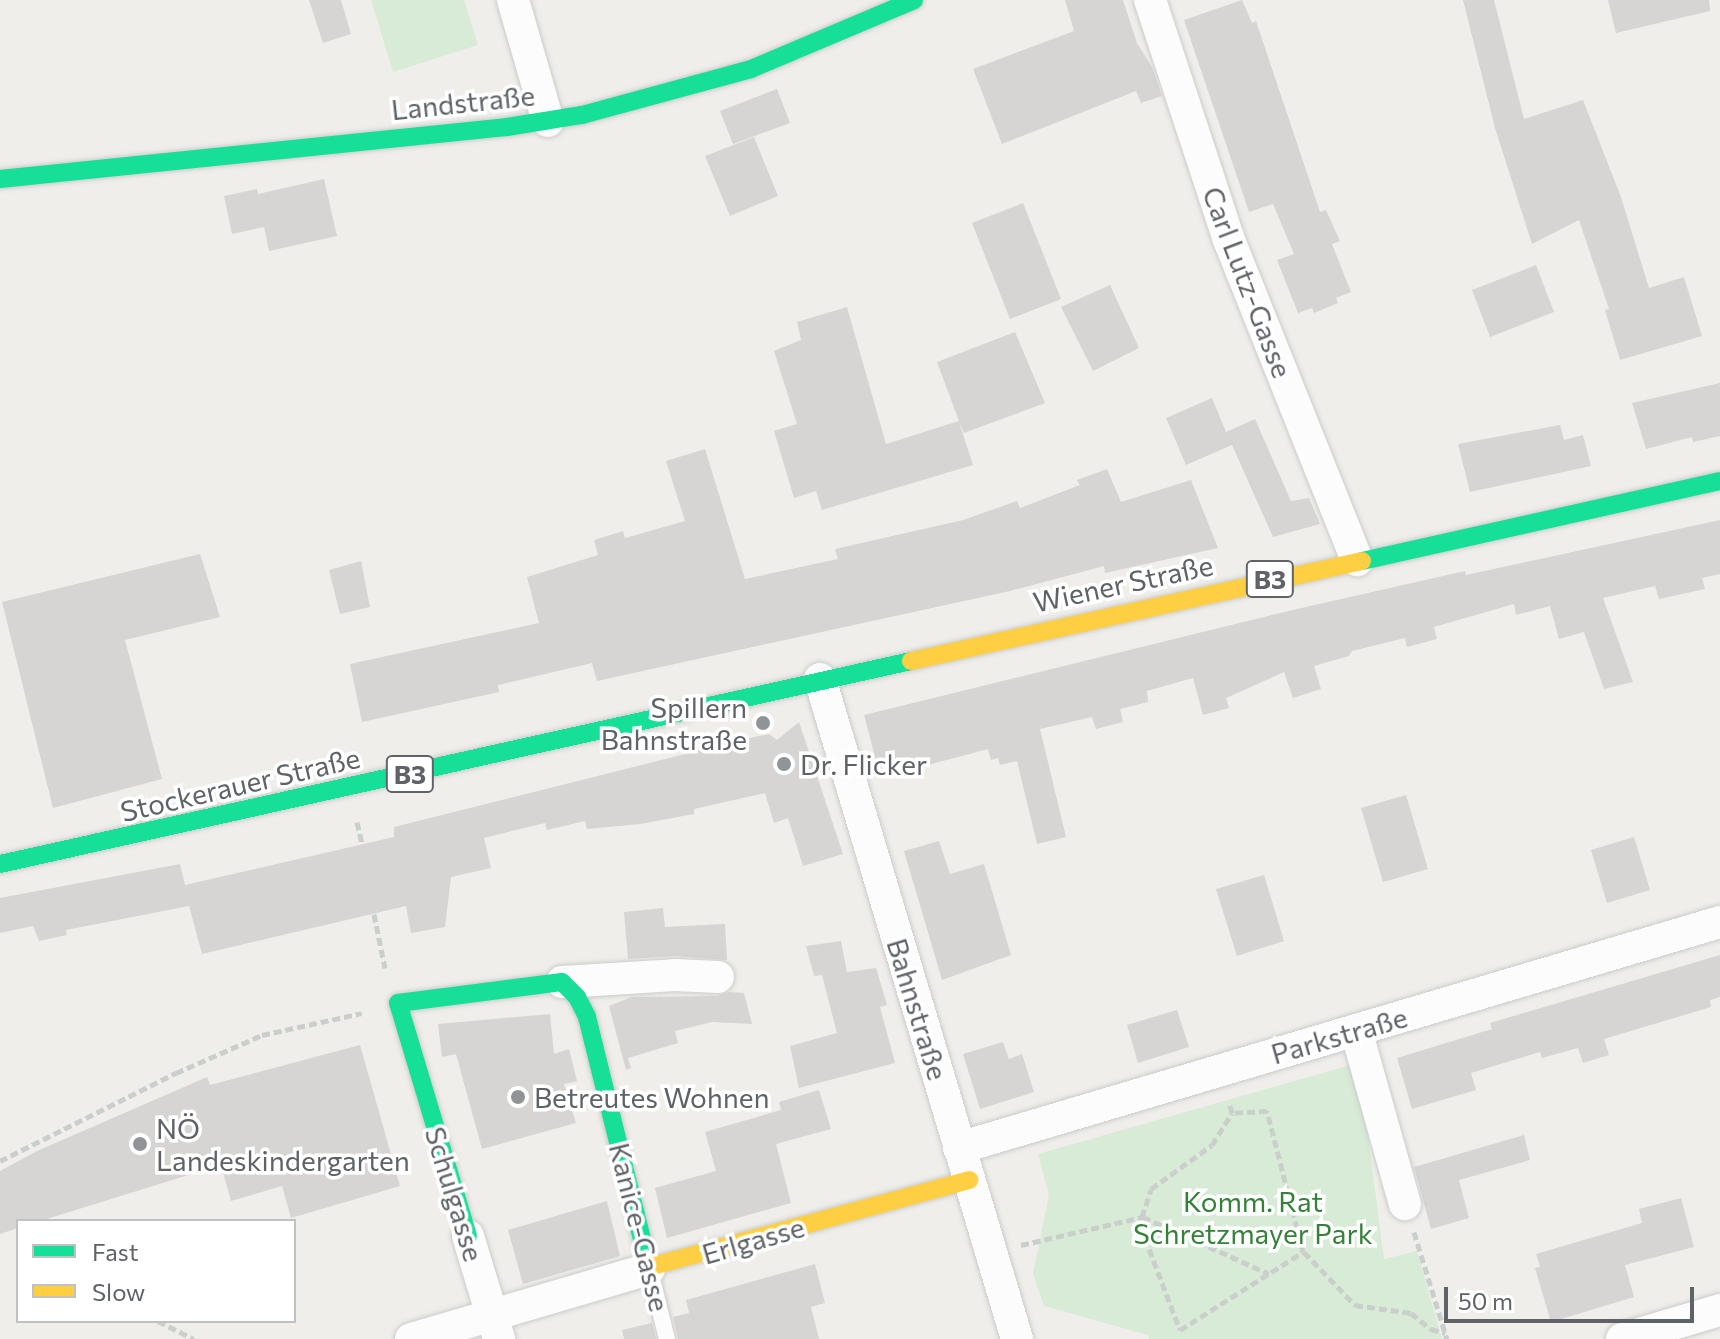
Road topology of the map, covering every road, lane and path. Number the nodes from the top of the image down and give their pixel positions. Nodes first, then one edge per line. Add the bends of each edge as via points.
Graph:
1 (513, 0) edge
2 (914, 0) edge
3 (1150, 0) edge
4 (548, 121) junction
5 (0, 179) edge
6 (1720, 481) edge
7 (1357, 560) junction
8 (820, 679) junction
9 (0, 864) edge
10 (374, 914) dead end
11 (1720, 922) edge
12 (386, 975) dead end
13 (718, 977) dead end
14 (562, 982) junction
15 (378, 1009) dead end
16 (1356, 1030) junction
17 (1220, 1070) junction
18 (1232, 1113) junction
19 (959, 1148) junction
20 (0, 1161) edge
21 (969, 1180) junction
22 (1405, 1204) joint
23 (1142, 1217) junction
24 (468, 1236) joint
25 (1031, 1242) dead end
26 (1303, 1252) junction
27 (649, 1269) junction
28 (1269, 1274) junction
29 (1720, 1310) edge
30 (162, 1323) edge
31 (495, 1328) edge
32 (1446, 1336) edge
33 (194, 1339) edge
34 (411, 1339) edge
35 (667, 1339) edge
36 (1017, 1339) edge
37 (1622, 1339) edge

1 - 4 street
2 - 4 street, Landstraße via 703,85
3 - 7 street, Carl Lutz-Gasse via 1229,240
4 - 5 street, Landstraße
6 - 7 street, Wiener Straße / B3
7 - 8 street, Wiener Straße / B3
8 - 9 street, Stockerauer Straße / B3
8 - 19 street, Bahnstraße
10 - 12 path
11 - 16 street, Parkstraße
13 - 14 street
14 - 24 street, Schulgasse via 398,1003
14 - 27 street, Kanice-Gasse via 587,1017
15 - 20 path via 262,1035
16 - 17 street, Parkstraße
16 - 22 street
17 - 18 path
17 - 19 street, Parkstraße
18 - 23 path via 1212,1145 1151,1189
18 - 26 path via 1267,1111
19 - 21 street, Bahnstraße
21 - 27 street, Erlgasse
21 - 36 street, Bahnstraße
22 - 32 path
23 - 25 path
23 - 28 path
23 - 28 path via 1180,1330
24 - 31 street, Schulgasse
26 - 28 path
26 - 32 path via 1355,1305 1411,1313
27 - 31 street, Erlgasse
27 - 35 lane, Kanice-Gasse
29 - 37 street
30 - 33 path
31 - 34 street, Erlgasse

